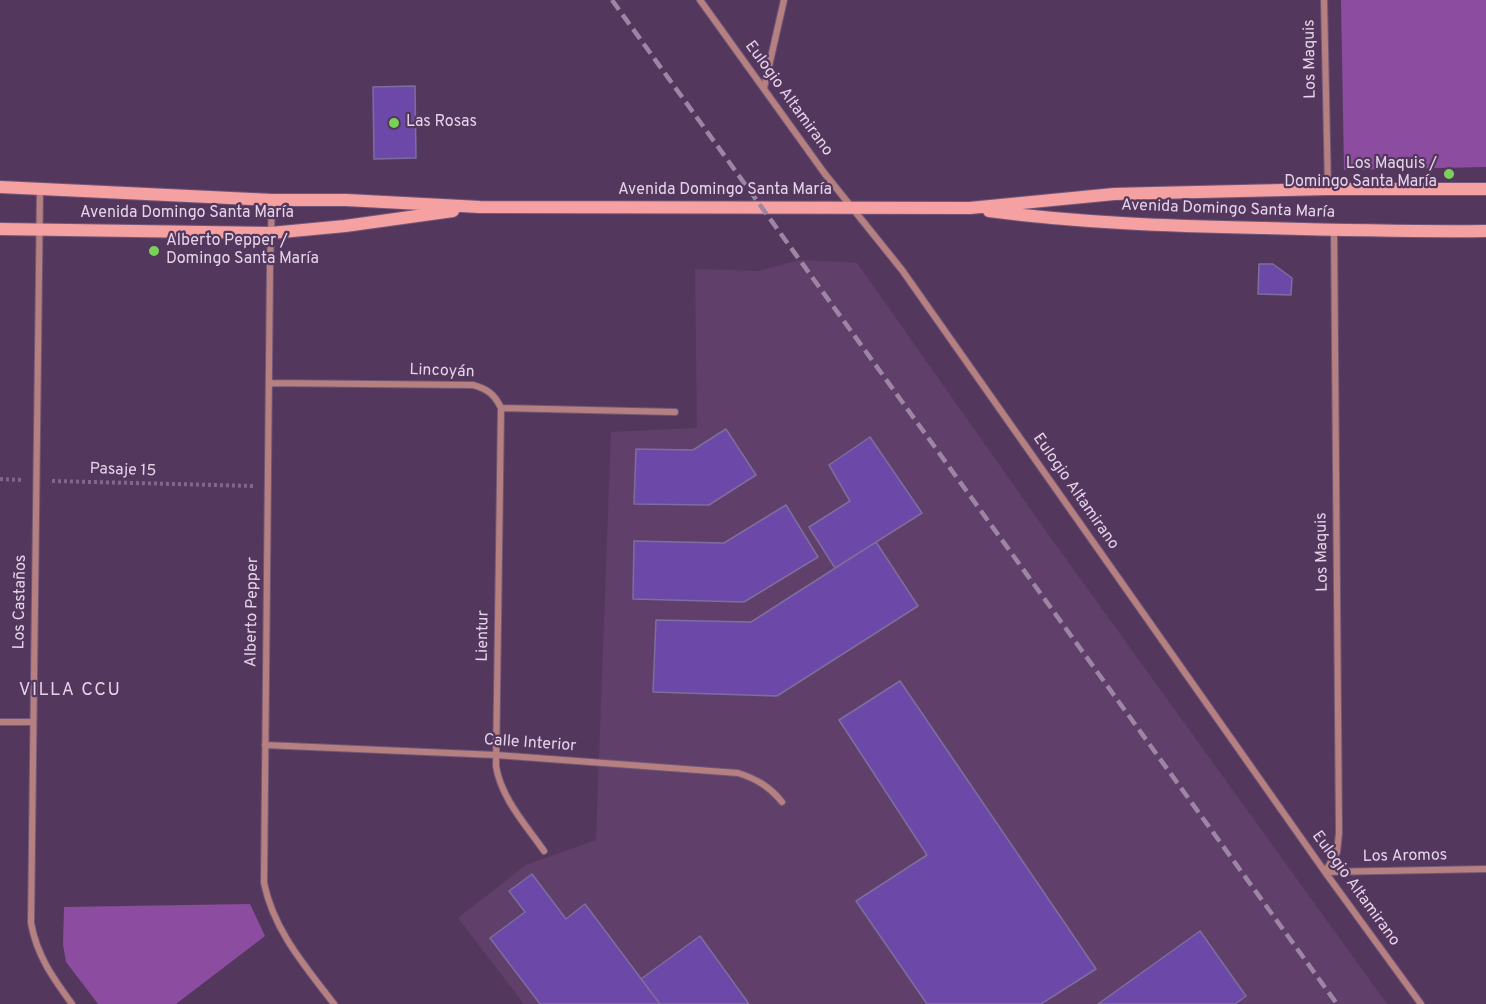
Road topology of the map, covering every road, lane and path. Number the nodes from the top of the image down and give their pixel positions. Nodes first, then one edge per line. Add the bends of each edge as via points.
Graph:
1 (700, 0) edge
2 (784, 0) edge
3 (1324, 0) edge
4 (764, 88) junction
5 (0, 188) edge
6 (40, 188) junction
7 (1328, 189) junction
8 (1486, 189) edge
9 (272, 200) junction
10 (480, 207) junction
11 (853, 208) junction
12 (970, 208) junction
13 (0, 229) edge
14 (39, 230) junction
15 (1334, 230) junction
16 (1486, 231) edge
17 (271, 233) junction
18 (269, 383) junction
19 (501, 408) junction
20 (675, 412) dead end
21 (0, 479) edge
22 (36, 480) junction
23 (246, 486) dead end
24 (0, 722) edge
25 (33, 722) junction
26 (265, 745) junction
27 (496, 755) junction
28 (782, 802) dead end
29 (544, 851) dead end
30 (1486, 868) edge
31 (1325, 872) junction
32 (72, 1004) edge
33 (334, 1004) edge
34 (1421, 1004) edge

1 - 4 street, Eulogio Altamirano
2 - 4 street
3 - 7 street, Los Maquis
4 - 11 street, Eulogio Altamirano
5 - 6 main road, Avenida Domingo Santa María
6 - 9 main road, Avenida Domingo Santa María
6 - 14 street, Los Castaños
7 - 8 main road, Avenida Domingo Santa María
7 - 12 main road, Avenida Domingo Santa María via 1114,194
9 - 10 main road, Avenida Domingo Santa María
9 - 17 street, Alberto Pepper
10 - 11 main road, Avenida Domingo Santa María
10 - 17 main road, Avenida Domingo Santa María
11 - 12 main road, Avenida Domingo Santa María
11 - 31 street, Eulogio Altamirano via 902,270
12 - 15 main road, Avenida Domingo Santa María via 1157,225
13 - 14 main road, Avenida Domingo Santa María
14 - 17 main road, Avenida Domingo Santa María
14 - 22 street, Los Castaños
15 - 16 main road, Avenida Domingo Santa María
15 - 31 street, Los Maquis via 1340,833 1337,852
17 - 18 street, Alberto Pepper
18 - 19 street, Lincoyán via 473,385 492,393
18 - 26 street, Alberto Pepper
19 - 20 street
19 - 27 street, Lientur
21 - 22 path, Pasaje 15
22 - 23 path, Pasaje 15
22 - 25 street, Los Castaños
24 - 25 street
25 - 32 street, Los Castaños via 31,923 41,959
26 - 27 street, Calle Interior
26 - 33 street, Alberto Pepper via 267,898 280,930
27 - 28 street, Calle Interior via 738,773 764,784
27 - 29 street, Lientur via 504,793
30 - 31 street, Los Aromos
31 - 34 street, Eulogio Altamirano

